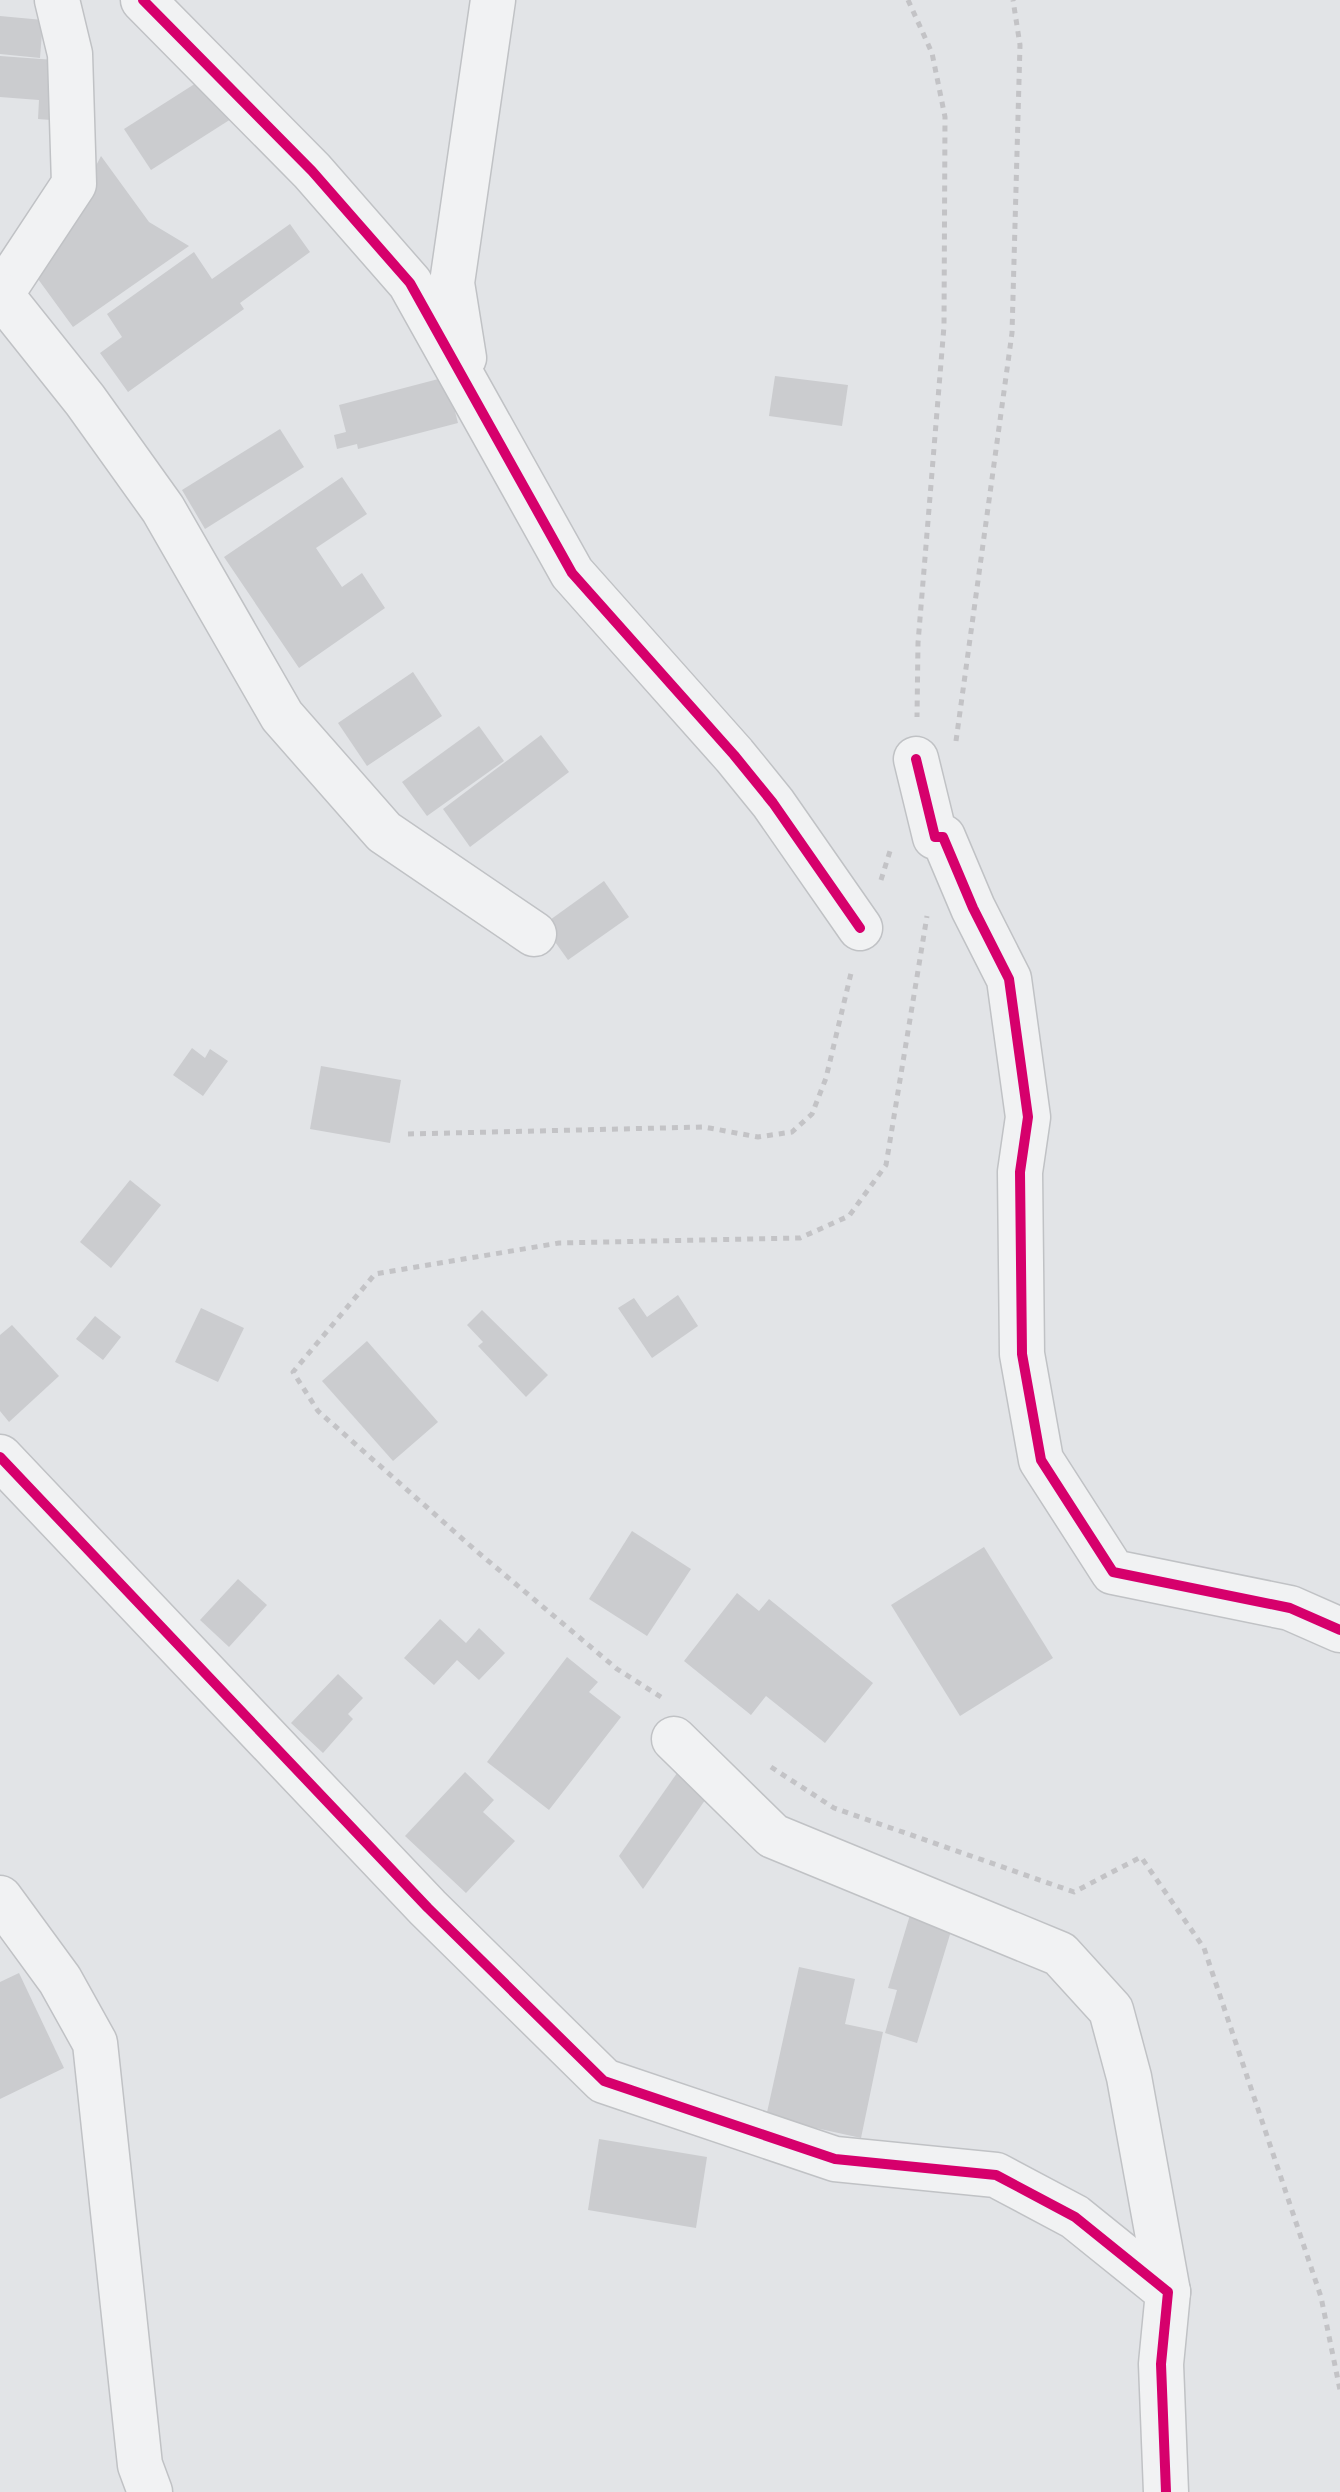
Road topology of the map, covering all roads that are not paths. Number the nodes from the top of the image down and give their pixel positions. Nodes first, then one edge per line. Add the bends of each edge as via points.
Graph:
1 (57, 0) edge
2 (143, 0) edge
3 (493, 0) edge
4 (1, 296) edge
5 (470, 392) junction
6 (916, 759) road end
7 (860, 928) road end
8 (534, 934) dead end
9 (0, 1457) edge
10 (1340, 1630) edge
11 (671, 1720) road end
12 (0, 1898) edge
13 (1168, 2292) junction
14 (150, 2492) edge
15 (1166, 2492) edge

1 - 4 street via 70,54 74,184
2 - 5 street via 312,171 410,283
3 - 5 street via 452,283
4 - 8 street via 163,509 282,716 384,832
5 - 7 street via 572,573 744,767
6 - 10 street via 935,837 943,837 1009,979 1028,1117 1020,1172 1022,1354 1041,1460 1113,1572 1290,1608
9 - 13 street via 428,1908 604,2081 835,2159 996,2175 1075,2217
11 - 13 street via 773,1836 1060,1954 1090,1985 1111,2010 1129,2077
12 - 14 street via 60,1980 95,2043 140,2465
13 - 15 street via 1161,2364

